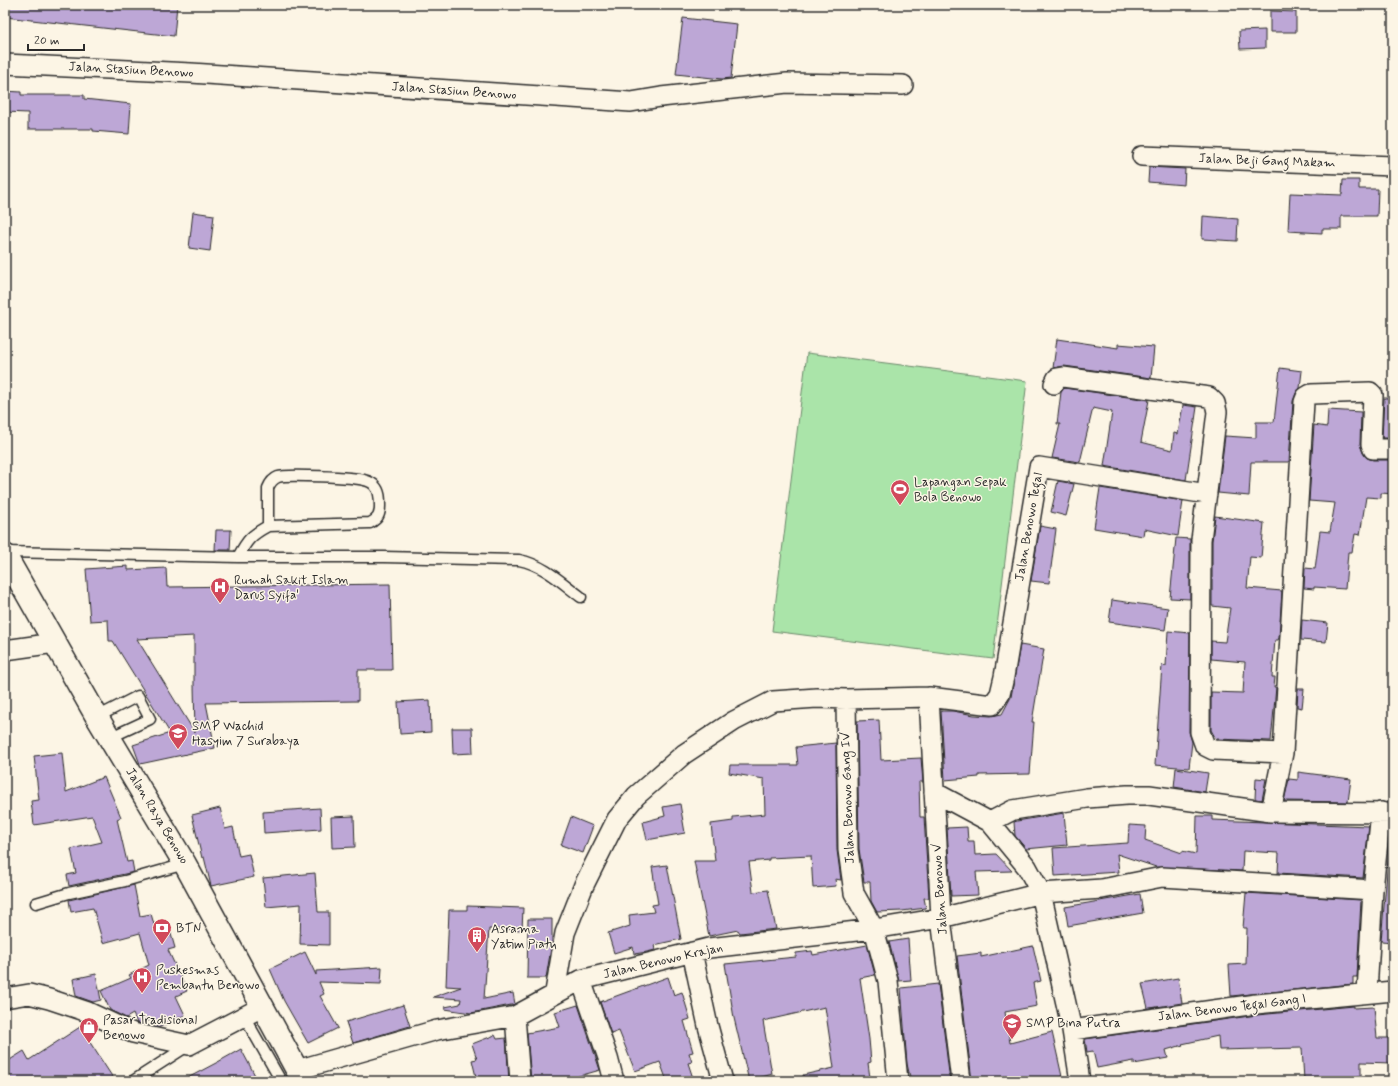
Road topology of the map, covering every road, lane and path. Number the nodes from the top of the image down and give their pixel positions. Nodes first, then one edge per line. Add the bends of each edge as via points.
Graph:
1 (5, 64) edge
2 (903, 85) dead end
3 (1142, 156) dead end
4 (1393, 166) edge
5 (1054, 384) dead end
6 (1393, 449) edge
7 (1207, 494) junction
8 (268, 526) junction
9 (5, 552) edge
10 (5, 555) edge
11 (238, 557) junction
12 (10, 575) edge
13 (581, 597) dead end
14 (55, 643) junction
15 (5, 650) edge
16 (929, 697) junction
17 (846, 699) junction
18 (97, 717) junction
19 (109, 738) junction
20 (1283, 753) junction
21 (934, 792) junction
22 (1271, 812) junction
23 (1387, 813) edge
24 (990, 822) junction
25 (185, 864) junction
26 (1373, 890) junction
27 (1041, 893) junction
28 (36, 904) dead end
29 (941, 918) junction
30 (874, 929) junction
31 (692, 952) junction
32 (581, 980) junction
33 (1393, 991) edge
34 (555, 992) junction
35 (1367, 992) junction
36 (5, 998) edge
37 (253, 1011) junction
38 (515, 1016) junction
39 (1072, 1030) junction
40 (188, 1045) junction
41 (293, 1077) edge
42 (133, 1081) edge
43 (520, 1081) edge
44 (614, 1081) edge
45 (724, 1081) edge
46 (898, 1081) edge
47 (961, 1081) edge
48 (1080, 1081) edge

1 - 2 street, Jalan Stasiun Benowo via 191,73 631,102 661,96 787,83
3 - 4 street, Jalan Beji Gang Makam
5 - 7 street via 1057,378 1063,377 1209,397 1215,403 1218,412
6 - 20 street via 1373,449 1373,395 1370,392 1311,394 1306,397 1291,590
7 - 16 street, Jalan Benowo Tegal via 1039,467 1000,694 992,705
7 - 20 street via 1201,540 1200,732 1205,746 1213,750
8 - 8 lane via 370,523 380,514 379,491 375,485 365,480 278,477 270,482 268,488
8 - 11 lane via 246,541
9 - 11 lane
10 - 12 main road, Jalan Raya Benowo
11 - 13 lane via 496,558 530,562 544,569
12 - 14 main road, Jalan Raya Benowo
14 - 15 street
14 - 18 main road, Jalan Raya Benowo
16 - 17 street
16 - 21 street, Jalan Benowo V
17 - 30 street, Jalan Benowo Gang IV via 848,850 854,893
17 - 34 street via 774,701 734,721 684,754 636,796 617,819 584,885 565,933
18 - 19 main road, Jalan Raya Benowo
18 - 19 lane via 138,696 150,719
19 - 25 main road, Jalan Raya Benowo
20 - 22 street
21 - 24 street
21 - 29 street, Jalan Benowo V
22 - 23 street
22 - 24 street via 1149,795 1127,795 1087,798 1013,810
23 - 26 street
24 - 27 street via 1027,867
25 - 28 lane via 69,893
25 - 37 main road, Jalan Raya Benowo
26 - 27 street, Jalan Benowo Krajan via 1162,877 1102,888
26 - 35 street
27 - 29 street, Jalan Benowo Krajan
27 - 39 street
29 - 30 street, Jalan Benowo Krajan
29 - 47 street, Jalan Benowo V
30 - 31 street, Jalan Benowo Krajan
30 - 46 street, Jalan Benowo Gang IV via 888,981
31 - 32 street, Jalan Benowo Krajan
31 - 45 street via 708,1026
32 - 34 street, Jalan Benowo Krajan
32 - 44 street
33 - 35 street, Jalan Benowo Tegal Gang I
34 - 38 street, Jalan Benowo Krajan
35 - 39 street, Jalan Benowo Tegal Gang I via 1256,1004
36 - 40 street via 29,994 49,999 88,1012 133,1032
37 - 40 street
37 - 41 main road, Jalan Raya Benowo
38 - 41 street, Jalan Benowo Krajan via 437,1030
38 - 43 street
39 - 48 street
40 - 42 lane

